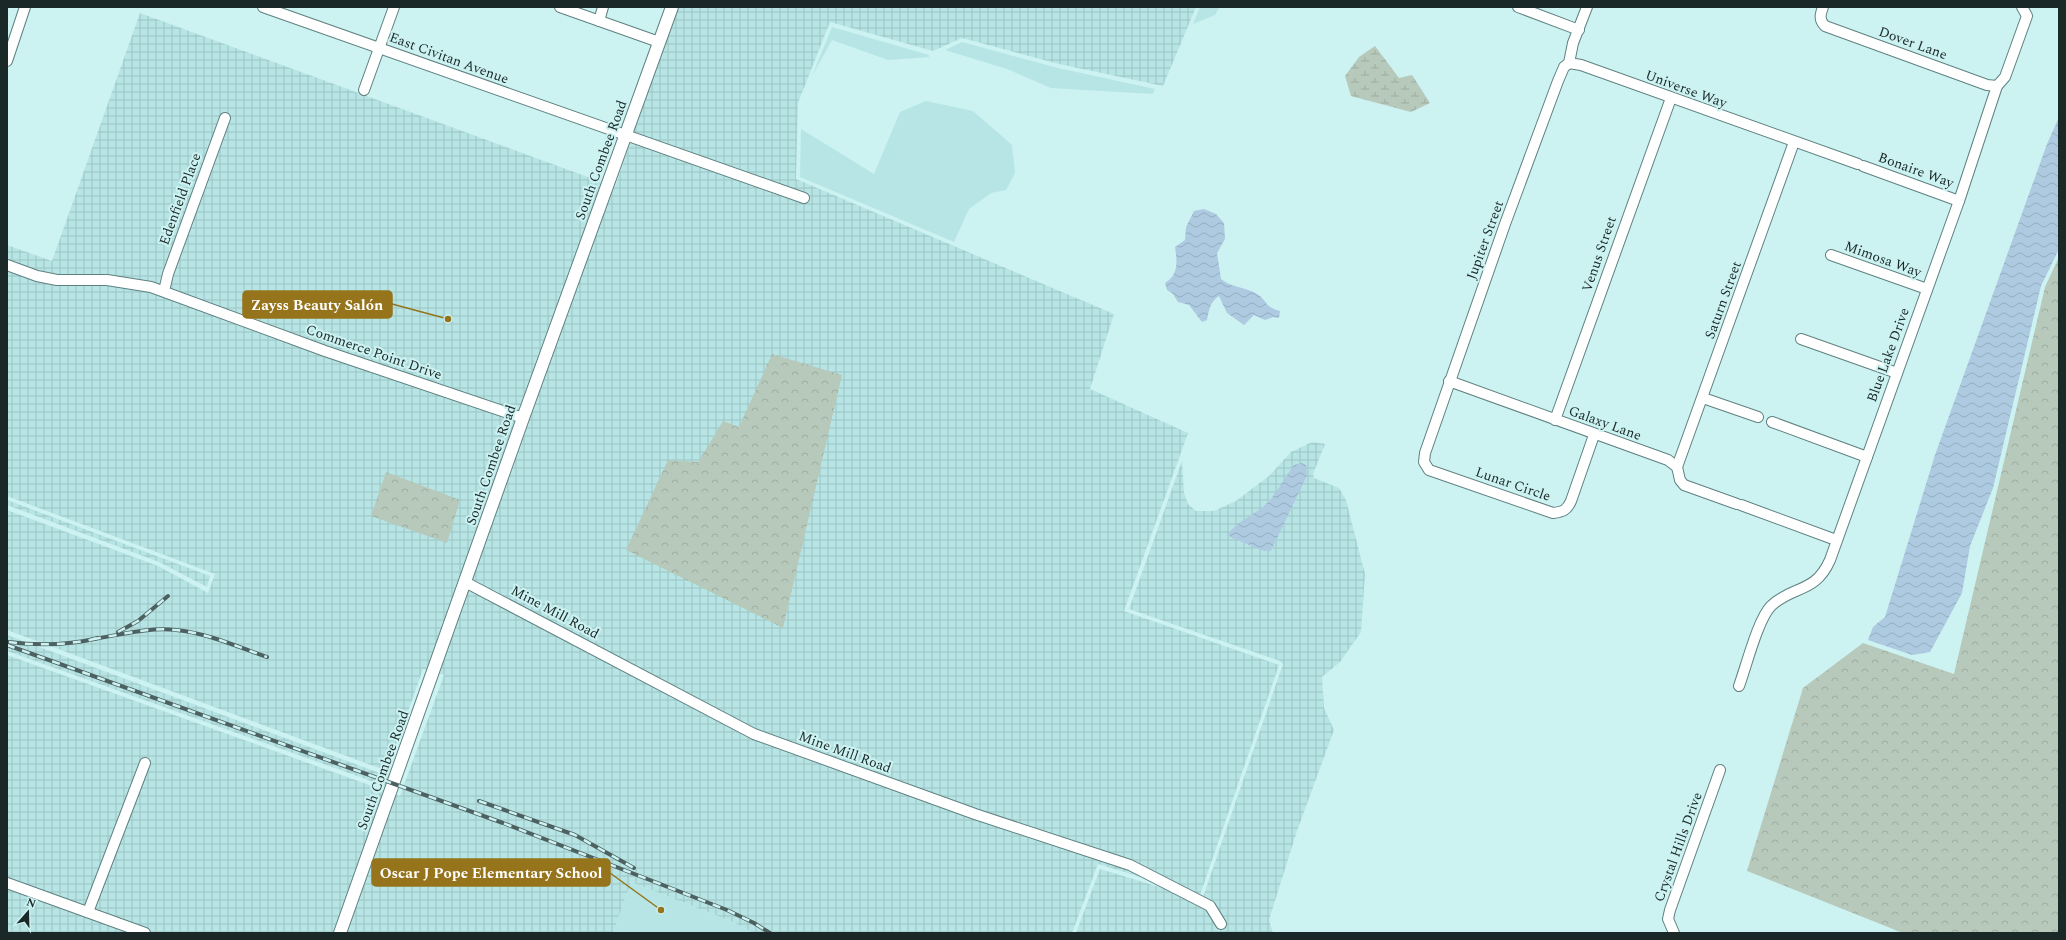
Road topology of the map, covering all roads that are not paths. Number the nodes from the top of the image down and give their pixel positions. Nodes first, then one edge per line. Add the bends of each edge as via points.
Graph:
1 (26, 7) edge
2 (263, 7) edge
3 (394, 7) edge
4 (560, 7) edge
5 (602, 7) edge
6 (672, 7) edge
7 (1518, 7) edge
8 (1587, 7) edge
9 (1823, 7) edge
10 (2023, 7) edge
11 (599, 20) junction
12 (1579, 30) junction
13 (659, 42) junction
14 (379, 48) junction
15 (7, 61) edge
16 (1569, 63) junction
17 (1997, 86) junction
18 (364, 90) dead end
19 (1671, 98) junction
20 (225, 118) dead end
21 (626, 136) junction
22 (1794, 142) junction
23 (804, 198) dead end
24 (1959, 201) junction
25 (1831, 255) dead end
26 (7, 265) edge
27 (1927, 289) junction
28 (164, 291) junction
29 (1802, 339) dead end
30 (1897, 373) junction
31 (1450, 381) junction
32 (1703, 398) junction
33 (1758, 417) dead end
34 (523, 418) junction
35 (1555, 420) junction
36 (1772, 422) dead end
37 (1594, 434) junction
38 (1867, 457) junction
39 (1424, 462) joint
40 (1678, 467) junction
41 (1836, 540) junction
42 (465, 582) junction
43 (1739, 686) dead end
44 (144, 762) dead end
45 (1720, 770) dead end
46 (7, 883) edge
47 (88, 912) junction
48 (1221, 924) dead end
49 (145, 933) edge
50 (340, 933) edge
51 (1674, 933) edge

1 - 15 street
2 - 14 street, East Civitan Avenue
3 - 14 street
4 - 11 street
5 - 11 street
6 - 13 main road, South Combee Road
7 - 12 street
8 - 12 street, Jupiter Street
9 - 17 street, Dover Lane via 1821,22 1832,30 1987,85
10 - 17 street, Blue Lake Drive via 2027,16 2006,77
11 - 13 street
12 - 16 street, Jupiter Street
13 - 21 main road, South Combee Road
14 - 18 street
14 - 21 street, East Civitan Avenue
16 - 19 street, Universe Way via 1582,65
16 - 31 street, Jupiter Street via 1564,67 1558,81
17 - 24 street, Blue Lake Drive
19 - 22 street, Universe Way
19 - 35 street, Venus Street
20 - 28 street, Edenfield Place
21 - 23 street, East Civitan Avenue
21 - 34 main road, South Combee Road
22 - 24 street, Bonaire Way
22 - 32 street, Saturn Street
24 - 27 street, Blue Lake Drive
25 - 27 street, Mimosa Way
26 - 28 street, Commerce Point Drive via 57,280 107,280
27 - 30 street, Blue Lake Drive
28 - 34 street, Commerce Point Drive via 325,351
29 - 30 street
30 - 38 street, Blue Lake Drive
31 - 35 street, Galaxy Lane
31 - 39 street, Jupiter Street via 1425,452
32 - 33 street
32 - 40 street, Saturn Street
34 - 42 main road, South Combee Road
35 - 37 street, Galaxy Lane
36 - 38 street
37 - 39 street, Lunar Circle via 1571,501 1568,508 1561,512 1553,513 1429,470
37 - 40 street, Galaxy Lane via 1668,460
38 - 41 street, Blue Lake Drive
40 - 41 street via 1680,480 1684,485
41 - 43 street, Blue Lake Drive via 1824,573 1814,583 1783,598 1771,607 1762,622
42 - 48 street, Mine Mill Road via 754,734 975,814 1130,865 1210,906
42 - 50 main road, South Combee Road
44 - 47 street
45 - 51 street, Crystal Hills Drive via 1670,910 1668,919
46 - 47 street
47 - 49 street

